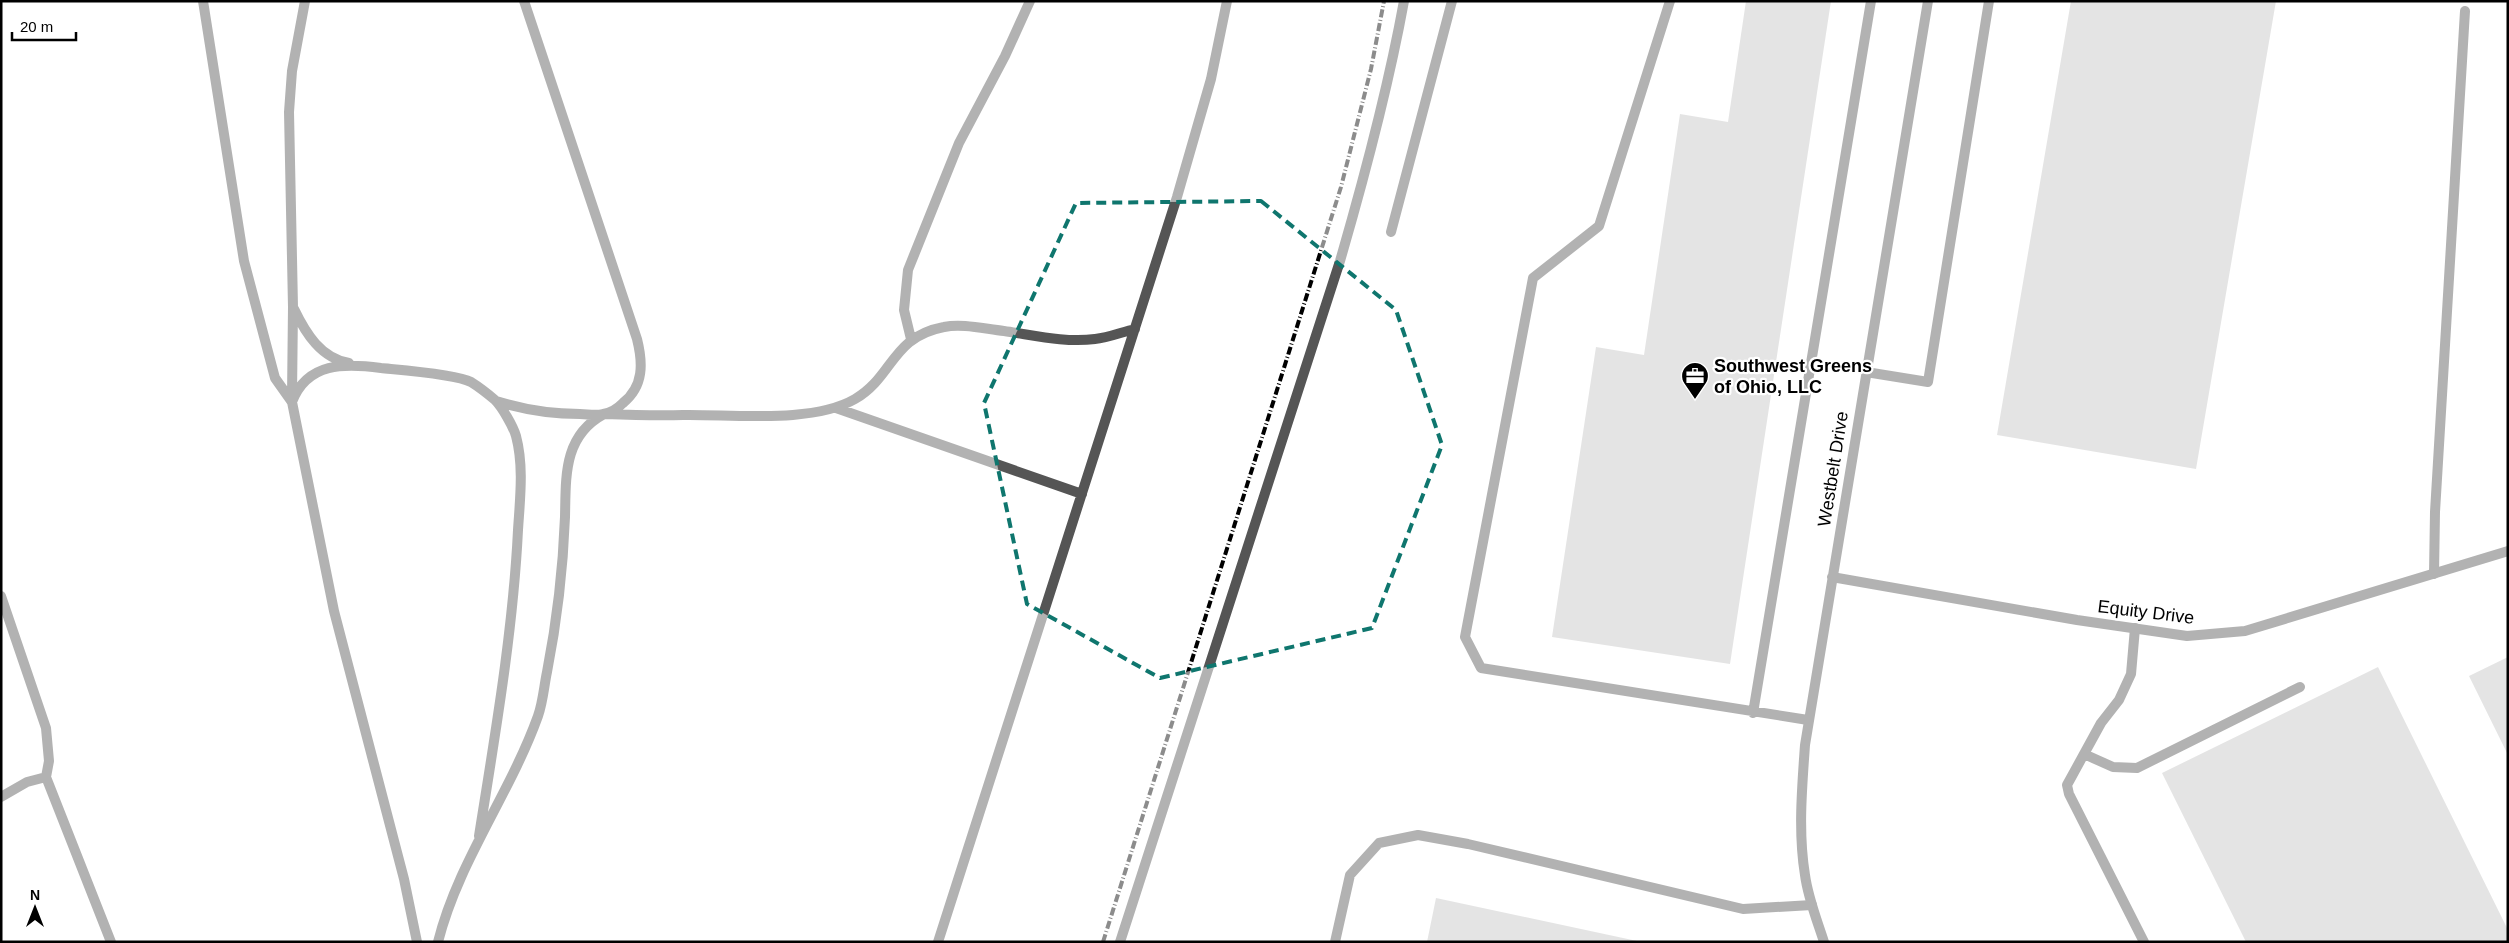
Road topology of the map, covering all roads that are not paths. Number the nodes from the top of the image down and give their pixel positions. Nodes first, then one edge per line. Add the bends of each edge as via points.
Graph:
1 (203, 1) edge
2 (305, 1) edge
3 (524, 1) edge
4 (1030, 1) edge
5 (1227, 1) edge
6 (1404, 1) edge
7 (1452, 1) edge
8 (1670, 1) edge
9 (1872, 1) edge
10 (1928, 1) edge
11 (1989, 1) edge
12 (2465, 11) dead end
13 (1391, 232) dead end
14 (293, 307) junction
15 (1135, 329) junction
16 (911, 340) junction
17 (367, 366) junction
18 (1866, 372) junction
19 (496, 401) junction
20 (292, 402) junction
21 (836, 408) junction
22 (604, 414) junction
23 (1082, 494) junction
24 (2508, 551) edge
25 (2434, 574) junction
26 (1832, 577) junction
27 (1, 596) edge
28 (2135, 628) junction
29 (2300, 687) dead end
30 (1753, 713) junction
31 (1808, 720) junction
32 (2084, 754) junction
33 (46, 777) junction
34 (1, 796) edge
35 (478, 845) junction
36 (1812, 905) junction
37 (111, 942) edge
38 (417, 942) edge
39 (438, 942) edge
40 (938, 942) edge
41 (1120, 942) edge
42 (1335, 942) edge
43 (1824, 942) edge
44 (2144, 942) edge

1 - 20 street via 244,261 275,378
2 - 14 street via 292,71 289,112
3 - 22 street via 641,354 640,381 634,392 616,409
4 - 16 street via 959,143 908,270 904,310
5 - 15 street via 1206,97
6 - 41 street via 1366,171 1340,261
7 - 13 street
8 - 30 street via 1600,226 1534,278 1465,637 1481,668
9 - 30 street
10 - 18 street, Westbelt Drive
11 - 18 street via 1928,382
12 - 25 street
14 - 17 street via 309,336 328,354 340,361
14 - 20 street
15 - 16 street via 1095,340 947,326 927,330
15 - 23 street
16 - 21 street via 898,351 872,387
17 - 19 street via 469,381
17 - 20 street via 339,366 313,374 297,388
18 - 26 street, Westbelt Drive
19 - 22 street via 551,414
19 - 35 street via 516,434 521,474 516,585
20 - 38 street via 334,611 404,879
21 - 22 street via 757,415
21 - 23 street
22 - 35 street via 582,430 571,448 555,632 538,715 503,798
23 - 40 street
24 - 25 street, Equity Drive
25 - 28 street, Equity Drive via 2245,631 2187,636
26 - 28 street, Equity Drive
26 - 31 street, Westbelt Drive
27 - 33 street via 46,728 49,761
28 - 32 street via 2130,674 2119,700 2100,723
29 - 32 street via 2137,768 2113,767
30 - 31 street
31 - 36 street, Westbelt Drive via 1801,840
32 - 44 street via 2067,785 2069,794
33 - 34 street via 26,782
33 - 37 street
35 - 39 street via 457,884
36 - 42 street via 1743,909 1418,835 1379,843 1350,875
36 - 43 street, Westbelt Drive

